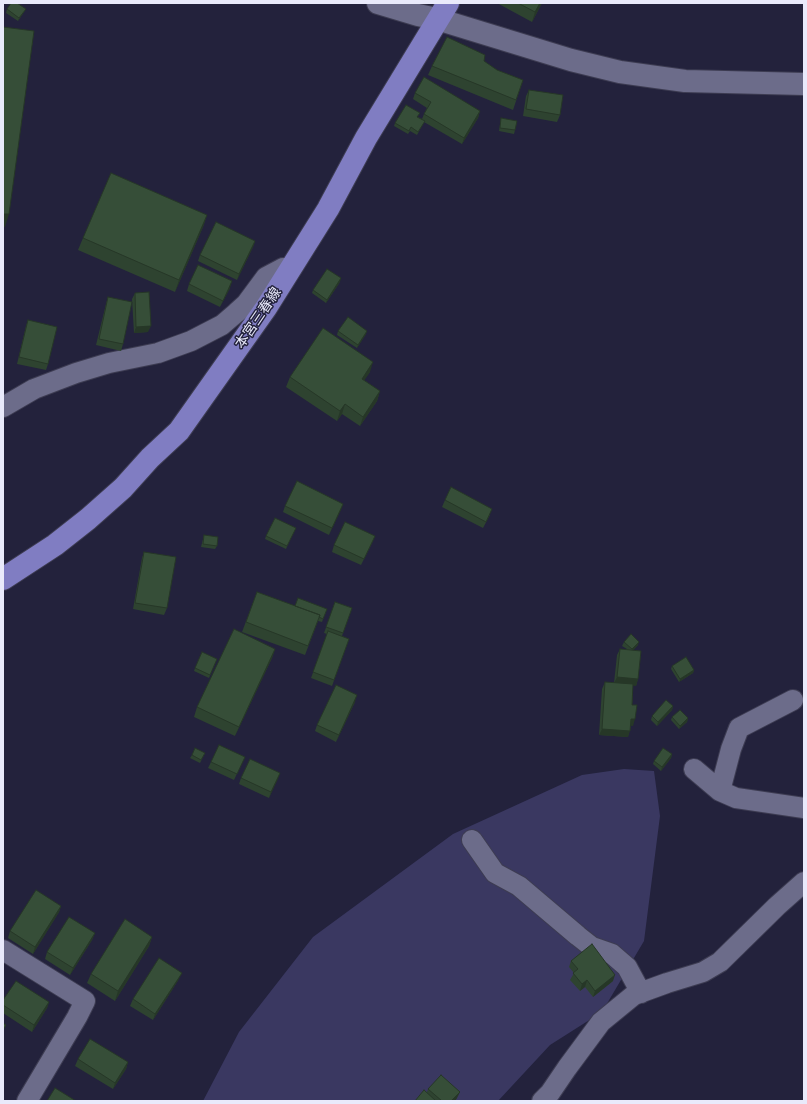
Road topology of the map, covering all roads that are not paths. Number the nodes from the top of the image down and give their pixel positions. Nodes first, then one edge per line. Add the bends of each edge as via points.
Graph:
1 (378, 3) edge
2 (442, 11) edge
3 (804, 84) edge
4 (291, 268) junction
5 (3, 406) edge
6 (3, 579) edge
7 (793, 700) dead end
8 (694, 769) dead end
9 (720, 792) junction
10 (804, 808) edge
11 (472, 840) dead end
12 (804, 882) edge
13 (3, 950) edge
14 (641, 993) junction
15 (27, 1101) edge
16 (542, 1101) edge

1 - 2 street via 418,15
2 - 3 street via 571,60 620,72 686,81
2 - 4 main road, 本宮三春線 via 366,138 328,209
4 - 5 street via 283,268 266,278 246,304 222,325 191,341 158,353 76,373 34,389
4 - 6 main road, 本宮三春線 via 266,308 179,431 123,488 88,519 55,545
7 - 9 street via 738,728
8 - 9 street
9 - 10 street via 736,798
11 - 14 street via 495,873 519,886 592,947 612,954 627,967
12 - 14 street via 720,962 703,972
13 - 15 street via 85,1001
14 - 16 street via 634,995 601,1022

